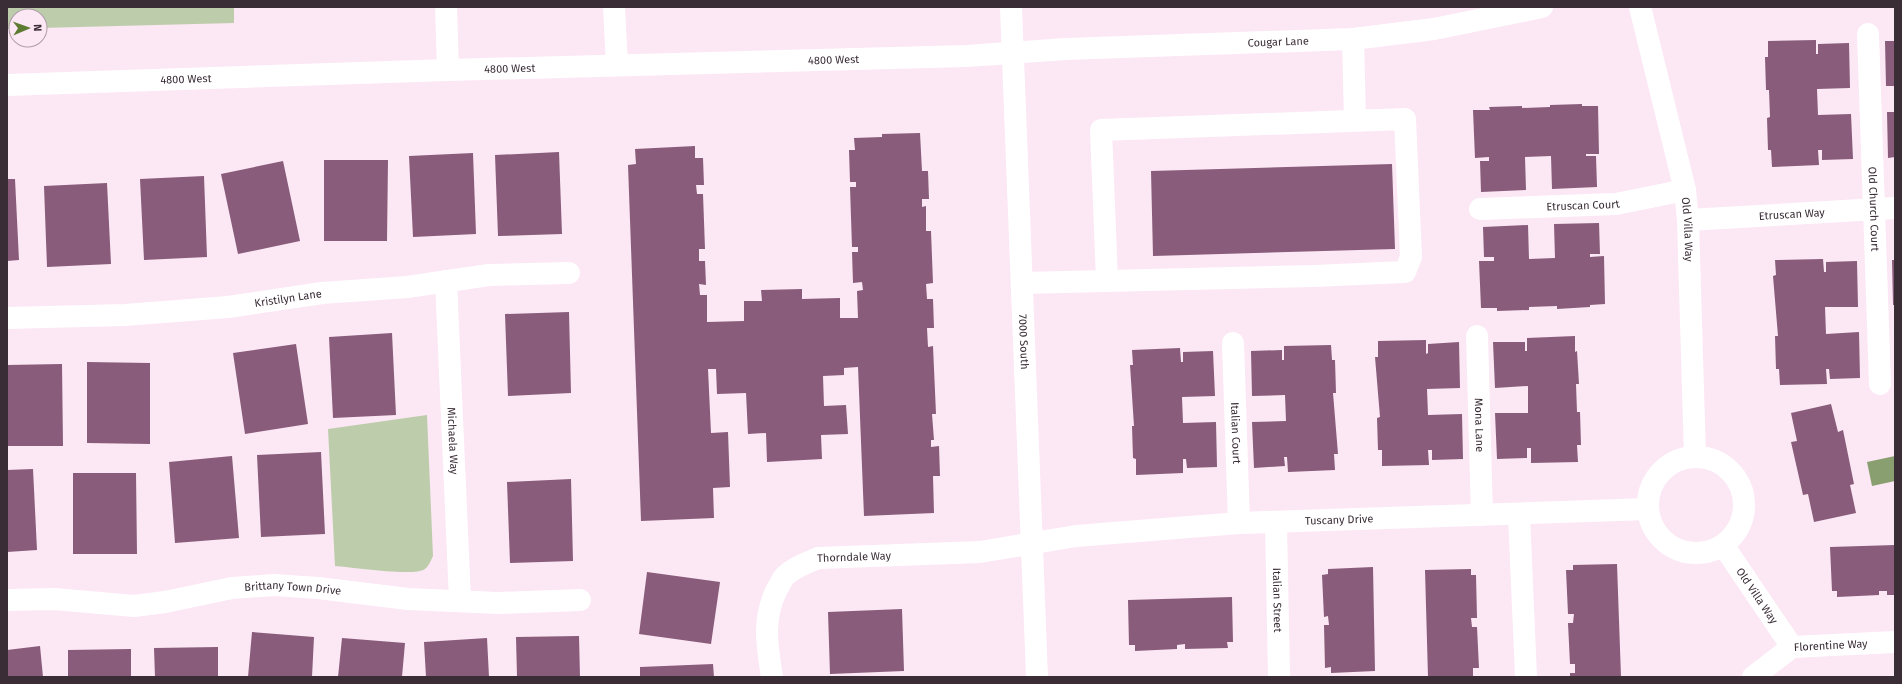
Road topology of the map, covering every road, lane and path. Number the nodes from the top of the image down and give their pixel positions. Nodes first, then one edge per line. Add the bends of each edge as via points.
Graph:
1 (446, 7) edge
2 (614, 7) edge
3 (1011, 7) edge
4 (1542, 7) edge
5 (1640, 7) edge
6 (1868, 34) dead end
7 (1353, 39) junction
8 (1013, 53) junction
9 (617, 65) junction
10 (448, 70) junction
11 (7, 86) edge
12 (1355, 120) junction
13 (1685, 190) junction
14 (1480, 209) dead end
15 (1884, 209) edge
16 (1688, 220) junction
17 (569, 273) dead end
18 (1107, 280) junction
19 (446, 281) junction
20 (1022, 283) junction
21 (7, 318) edge
22 (1477, 336) dead end
23 (1233, 343) dead end
24 (1880, 384) dead end
25 (1695, 457) junction
26 (1648, 509) junction
27 (1519, 514) junction
28 (1482, 515) junction
29 (1276, 522) junction
30 (1239, 523) junction
31 (1032, 543) junction
32 (1723, 545) junction
33 (7, 600) edge
34 (460, 600) junction
35 (580, 600) dead end
36 (1895, 642) edge
37 (1792, 647) junction
38 (772, 677) edge
39 (1036, 677) edge
40 (1279, 677) edge
41 (1526, 677) edge
42 (1753, 677) edge

1 - 10 street
2 - 9 street
3 - 8 street, 7000 South
4 - 7 street, Cougar Lane via 1434,29
5 - 13 street, Old Villa Way
6 - 15 street, Old Church Court
7 - 8 street, Cougar Lane
7 - 12 street
8 - 9 street, 4800 West
8 - 20 street, 7000 South
9 - 10 street, 4800 West
10 - 11 street, 4800 West
12 - 18 street via 1101,130
12 - 18 street via 1405,118 1412,257 1405,272
13 - 14 street, Etruscan Court via 1616,204
13 - 16 street, Old Villa Way
15 - 16 street, Etruscan Way
15 - 24 street, Old Church Court
16 - 25 street, Old Villa Way
17 - 19 street, Kristilyn Lane via 489,275
18 - 20 street
19 - 21 street, Kristilyn Lane via 407,287 322,293 228,307 125,315
19 - 34 street, Michaela Way
20 - 31 street, 7000 South
22 - 28 street, Mona Lane
23 - 30 street, Italian Court
25 - 26 street via 1677,461 1665,468 1650,492
25 - 32 street via 1722,464 1734,475 1741,489 1744,505 1742,520 1734,534
26 - 27 street, Tuscany Drive
26 - 32 street via 1658,534 1668,544 1681,551 1695,553
27 - 28 street, Tuscany Drive
27 - 41 street
28 - 29 street, Tuscany Drive
29 - 30 street, Tuscany Drive
29 - 40 street, Italian Street
30 - 31 street, Tuscany Drive via 1076,536
31 - 38 street, Thorndale Way via 980,552 838,556 818,558 800,566 784,576 770,603 766,624
31 - 39 street, 7000 South
32 - 37 street, Old Villa Way
33 - 34 street, Brittany Town Drive via 54,599 134,606 232,588 274,585 408,599
34 - 35 street, Brittany Town Drive via 498,603
36 - 37 street, Florentine Way
37 - 42 street, Florentine Way

